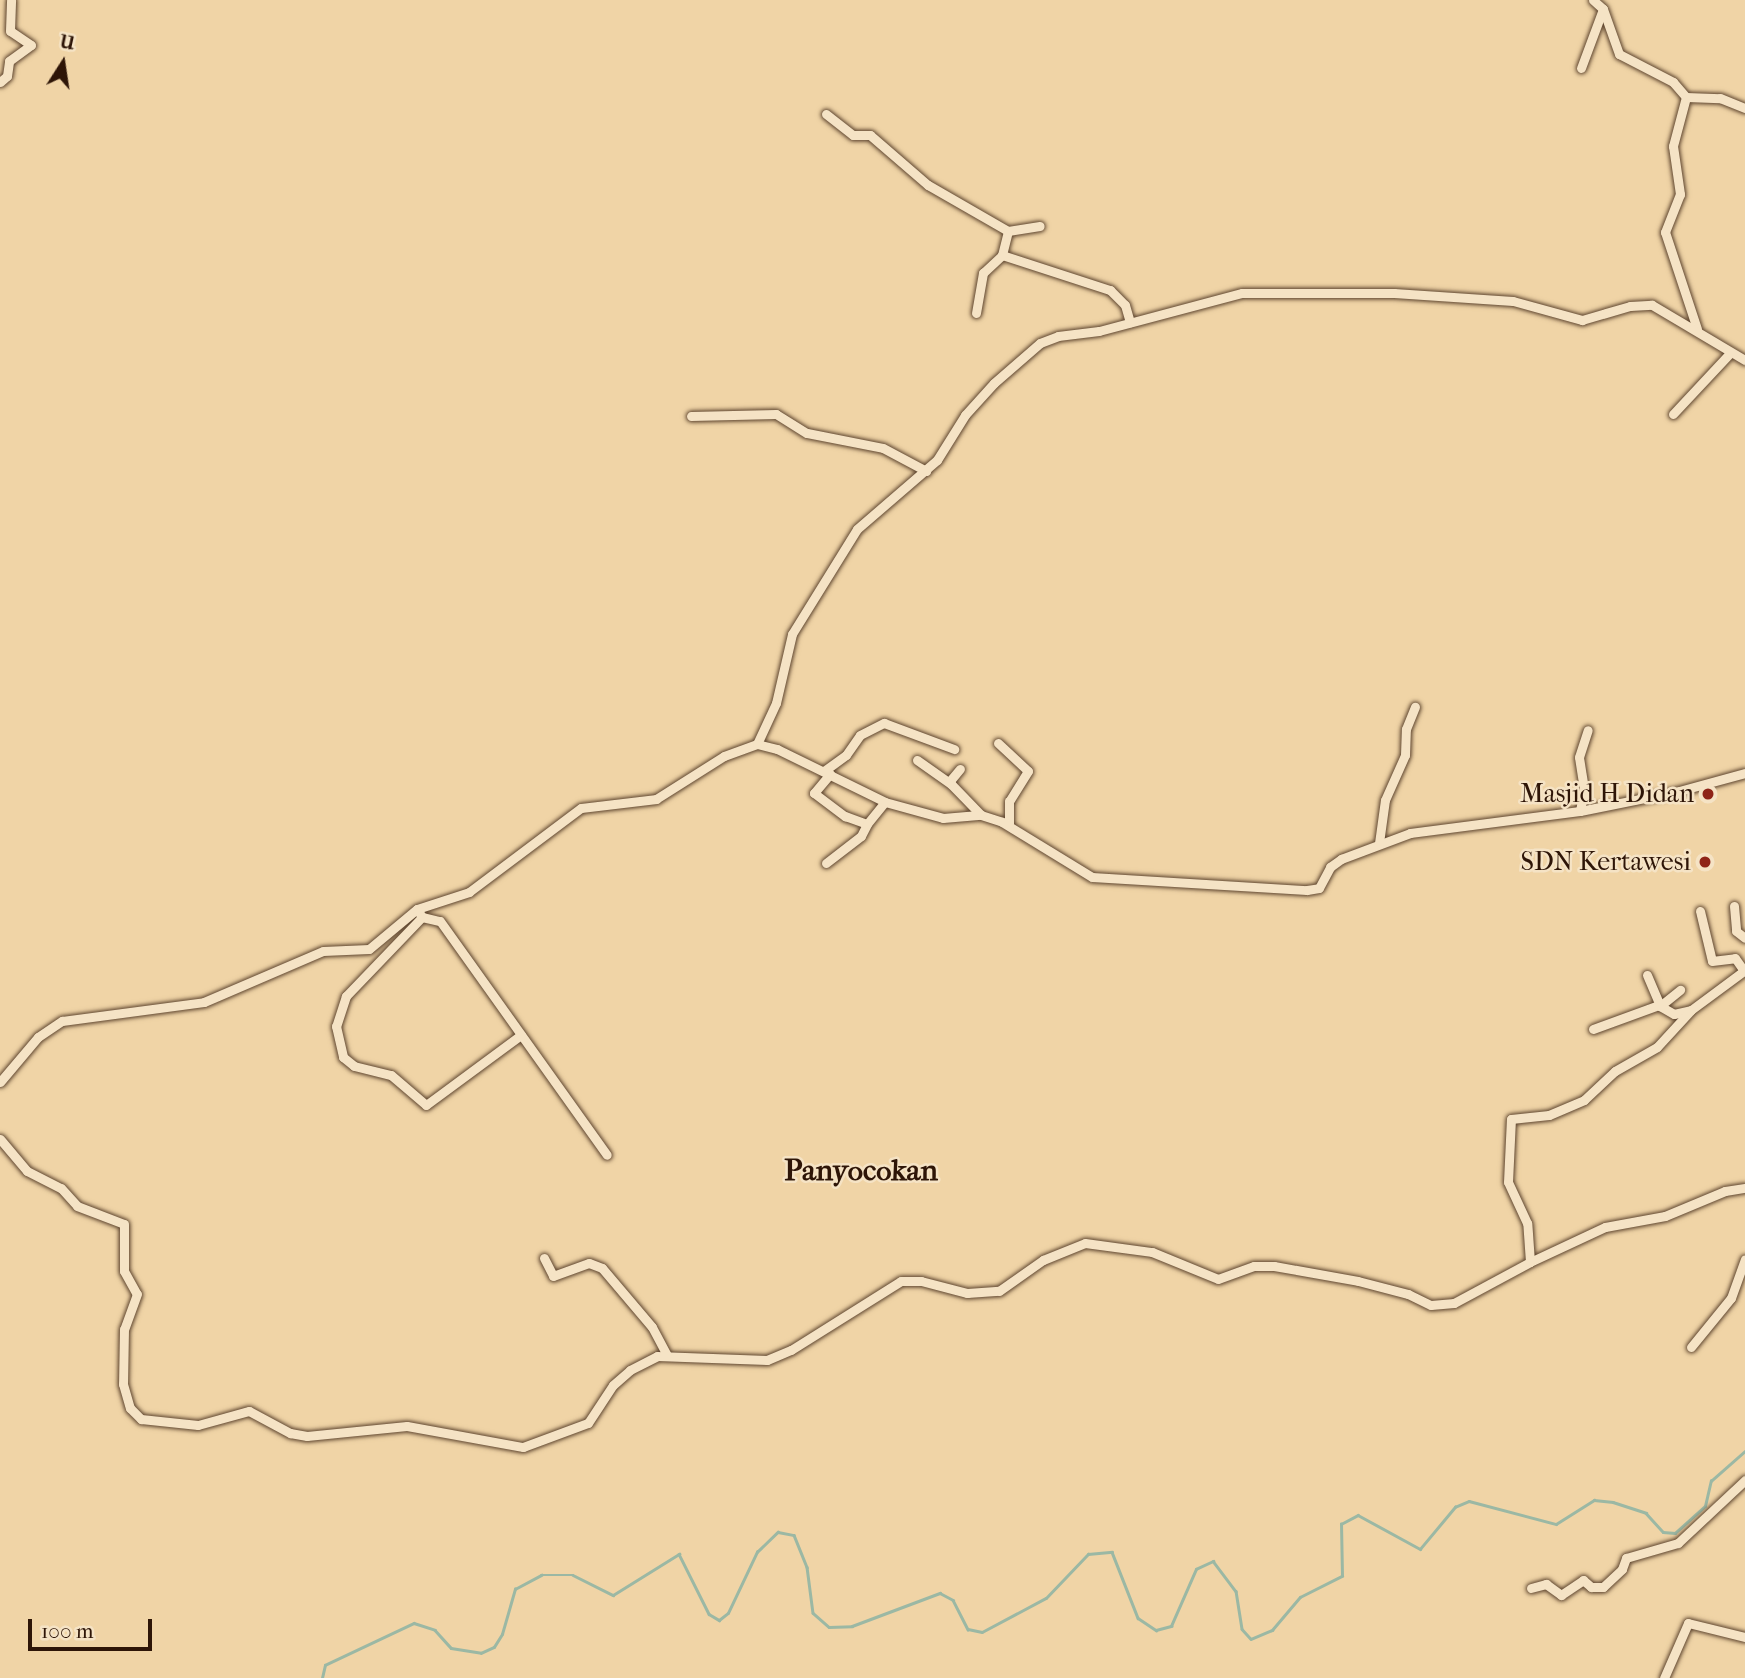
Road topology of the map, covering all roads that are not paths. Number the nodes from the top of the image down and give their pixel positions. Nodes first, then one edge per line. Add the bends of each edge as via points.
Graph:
1 (11, 0) edge
2 (1593, 0) edge
3 (1603, 9) junction
4 (1581, 68) dead end
5 (0, 82) edge
6 (1686, 97) junction
7 (1745, 108) edge
8 (826, 114) dead end
9 (1040, 226) dead end
10 (1008, 231) junction
11 (1002, 255) junction
12 (976, 313) dead end
13 (1130, 322) junction
14 (1697, 328) junction
15 (1730, 353) junction
16 (1745, 360) edge
17 (1673, 414) dead end
18 (691, 416) dead end
19 (926, 471) junction
20 (1415, 707) dead end
21 (1588, 730) dead end
22 (998, 743) dead end
23 (757, 744) junction
24 (954, 748) dead end
25 (917, 760) dead end
26 (960, 769) dead end
27 (1745, 772) edge
28 (827, 773) junction
29 (949, 782) junction
30 (885, 802) junction
31 (1580, 811) junction
32 (981, 816) junction
33 (867, 824) junction
34 (1009, 825) junction
35 (1379, 843) junction
36 (826, 863) dead end
37 (1734, 906) dead end
38 (1700, 911) dead end
39 (419, 913) junction
40 (1745, 938) edge
41 (1745, 971) edge
42 (1647, 975) dead end
43 (1681, 990) dead end
44 (1659, 1005) junction
45 (1691, 1010) junction
46 (1593, 1029) dead end
47 (520, 1035) junction
48 (0, 1082) edge
49 (0, 1139) edge
50 (607, 1155) dead end
51 (1745, 1188) edge
52 (544, 1258) dead end
53 (1745, 1259) edge
54 (1530, 1262) junction
55 (1691, 1347) dead end
56 (667, 1354) junction
57 (1745, 1480) edge
58 (1531, 1588) dead end
59 (1745, 1637) edge
60 (1664, 1677) edge

1 - 5 street via 10,31 30,46 9,61 8,76
2 - 3 street
3 - 4 street
3 - 6 street via 1618,52 1676,84
6 - 7 street via 1720,98
6 - 14 street via 1673,146 1680,194 1665,232
8 - 10 street via 851,134 870,135 928,185
9 - 10 street
10 - 11 street
11 - 12 street via 983,273
11 - 13 street via 1110,289 1125,305
13 - 14 street via 1242,293 1377,292 1513,301 1582,320 1630,306 1652,305
13 - 19 street via 1040,343 972,405
14 - 15 street
15 - 16 street
15 - 17 street
18 - 19 street via 776,414 807,433 883,448
19 - 23 street via 872,511 840,555 792,634 776,703
20 - 35 street via 1406,729 1405,755 1385,800
21 - 31 street via 1579,757 1584,789
22 - 34 street via 1028,771 1009,801
23 - 28 street
23 - 39 street via 724,756 656,799 581,808 469,892
24 - 28 street via 884,723 860,735
25 - 29 street
26 - 29 street
27 - 31 street
28 - 30 street
28 - 33 street via 815,794 845,816
29 - 32 street
30 - 32 street via 943,818
30 - 33 street
31 - 35 street via 1442,828
32 - 34 street
33 - 36 street via 861,836
34 - 35 street via 1092,877 1203,887 1315,890 1335,862
37 - 40 street via 1736,931
38 - 41 street via 1712,961 1735,958
39 - 47 street via 440,921
39 - 47 street via 346,996 335,1026 343,1057 354,1066 391,1075 426,1105
39 - 48 street via 369,949 323,951 204,1002 62,1021 37,1037
41 - 45 street
42 - 44 street
43 - 44 street
44 - 45 street via 1674,1014
44 - 46 street
45 - 54 street via 1663,1041 1615,1071 1584,1100 1549,1115 1511,1119 1508,1182 1527,1223
47 - 50 street
49 - 56 street via 27,1171 61,1188 77,1206 124,1224 124,1271 137,1294 124,1329 123,1384 130,1408 153,1423 198,1425 249,1411 290,1433 307,1436 407,1426 523,1447 588,1423 630,1370
51 - 54 street via 1725,1191 1665,1216 1605,1227
52 - 56 street via 553,1276 589,1263 602,1268 652,1327
53 - 55 street via 1731,1298
54 - 56 street via 1454,1303 1436,1307 1358,1282 1274,1266 1254,1266 1218,1279 1152,1252 1085,1243 1043,1260 999,1291 967,1293 921,1281 901,1281 837,1323 767,1360
57 - 58 street via 1678,1543 1626,1558 1622,1569 1603,1587 1591,1587 1583,1580 1561,1595 1546,1584
59 - 60 street via 1688,1623

